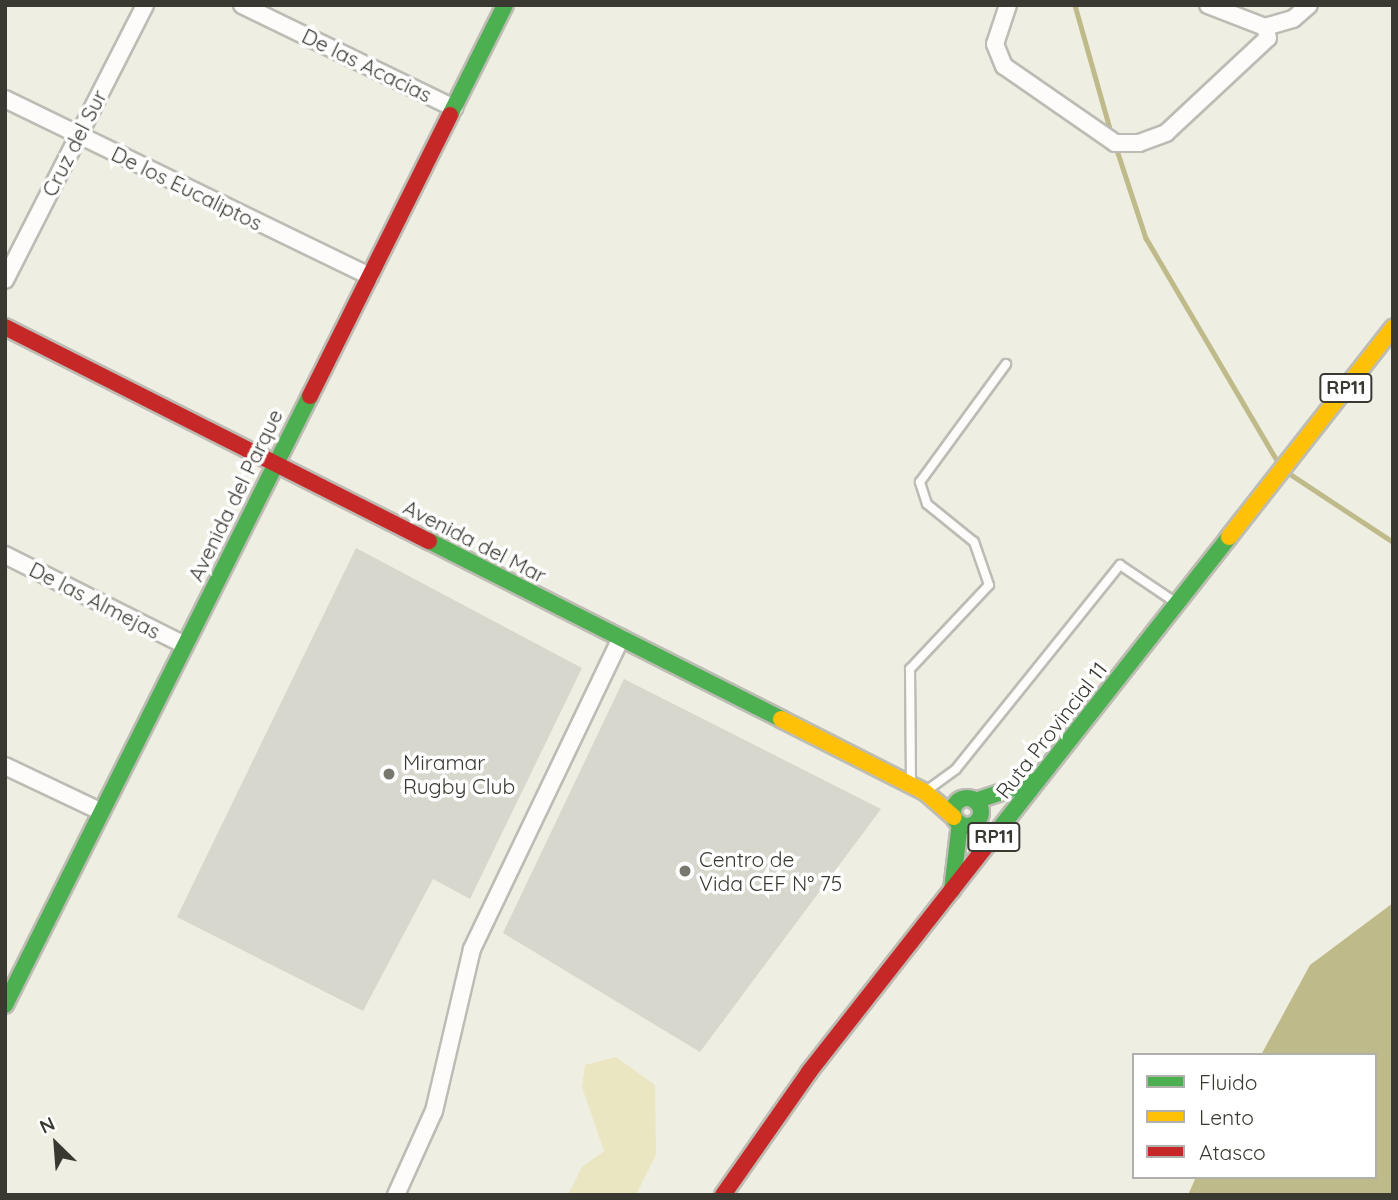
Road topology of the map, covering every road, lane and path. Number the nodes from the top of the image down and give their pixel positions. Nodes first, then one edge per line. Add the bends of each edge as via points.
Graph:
1 (145, 5) edge
2 (242, 5) edge
3 (505, 5) edge
4 (1008, 5) edge
5 (1208, 5) edge
6 (1309, 5) edge
7 (1265, 27) junction
8 (5, 99) edge
9 (454, 107) junction
10 (78, 135) junction
11 (370, 276) junction
12 (5, 280) edge
13 (5, 327) edge
14 (1393, 328) edge
15 (1006, 364) dead end
16 (274, 463) junction
17 (5, 555) edge
18 (1177, 604) junction
19 (621, 638) junction
20 (185, 645) junction
21 (5, 766) edge
22 (1038, 780) junction
23 (918, 788) junction
24 (102, 812) junction
25 (968, 813) junction
26 (998, 832) junction
27 (952, 890) junction
28 (11, 979) edge
29 (5, 1005) edge
30 (396, 1195) edge
31 (723, 1195) edge

1 - 10 street, Cruz del Sur
2 - 9 street, De las Acacias
3 - 9 main road, Avenida del Parque
4 - 7 street via 995,44 1004,66 1115,143 1139,144 1166,133 1268,38
5 - 7 street
6 - 7 street via 1293,19
8 - 10 street, De los Eucaliptos
9 - 11 main road, Avenida del Parque
10 - 11 street, De los Eucaliptos
10 - 12 street, Cruz del Sur
11 - 16 main road, Avenida del Parque
13 - 16 main road, Avenida del Mar
14 - 18 main road, Ruta Provincial 11 / RP11
15 - 23 lane via 920,482 927,504 974,542 989,585 910,670
16 - 19 main road, Avenida del Mar
16 - 20 main road, Avenida del Parque
17 - 20 street, De las Almejas
18 - 22 main road, Ruta Provincial 11 / RP11
18 - 23 lane via 1120,565 956,769
19 - 23 main road, Avenida del Mar
19 - 30 street via 472,949 433,1111
20 - 24 main road, Avenida del Parque
21 - 24 street
22 - 25 main road, Avenida del Mar
22 - 26 main road, Ruta Provincial 11 / RP11
23 - 25 main road, Avenida del Mar
24 - 28 main road, Avenida del Parque
25 - 26 main road
25 - 27 main road
26 - 27 main road, Ruta Provincial 11 / RP11
27 - 31 main road, Ruta Provincial 11 / RP11
28 - 29 main road, Avenida del Parque

